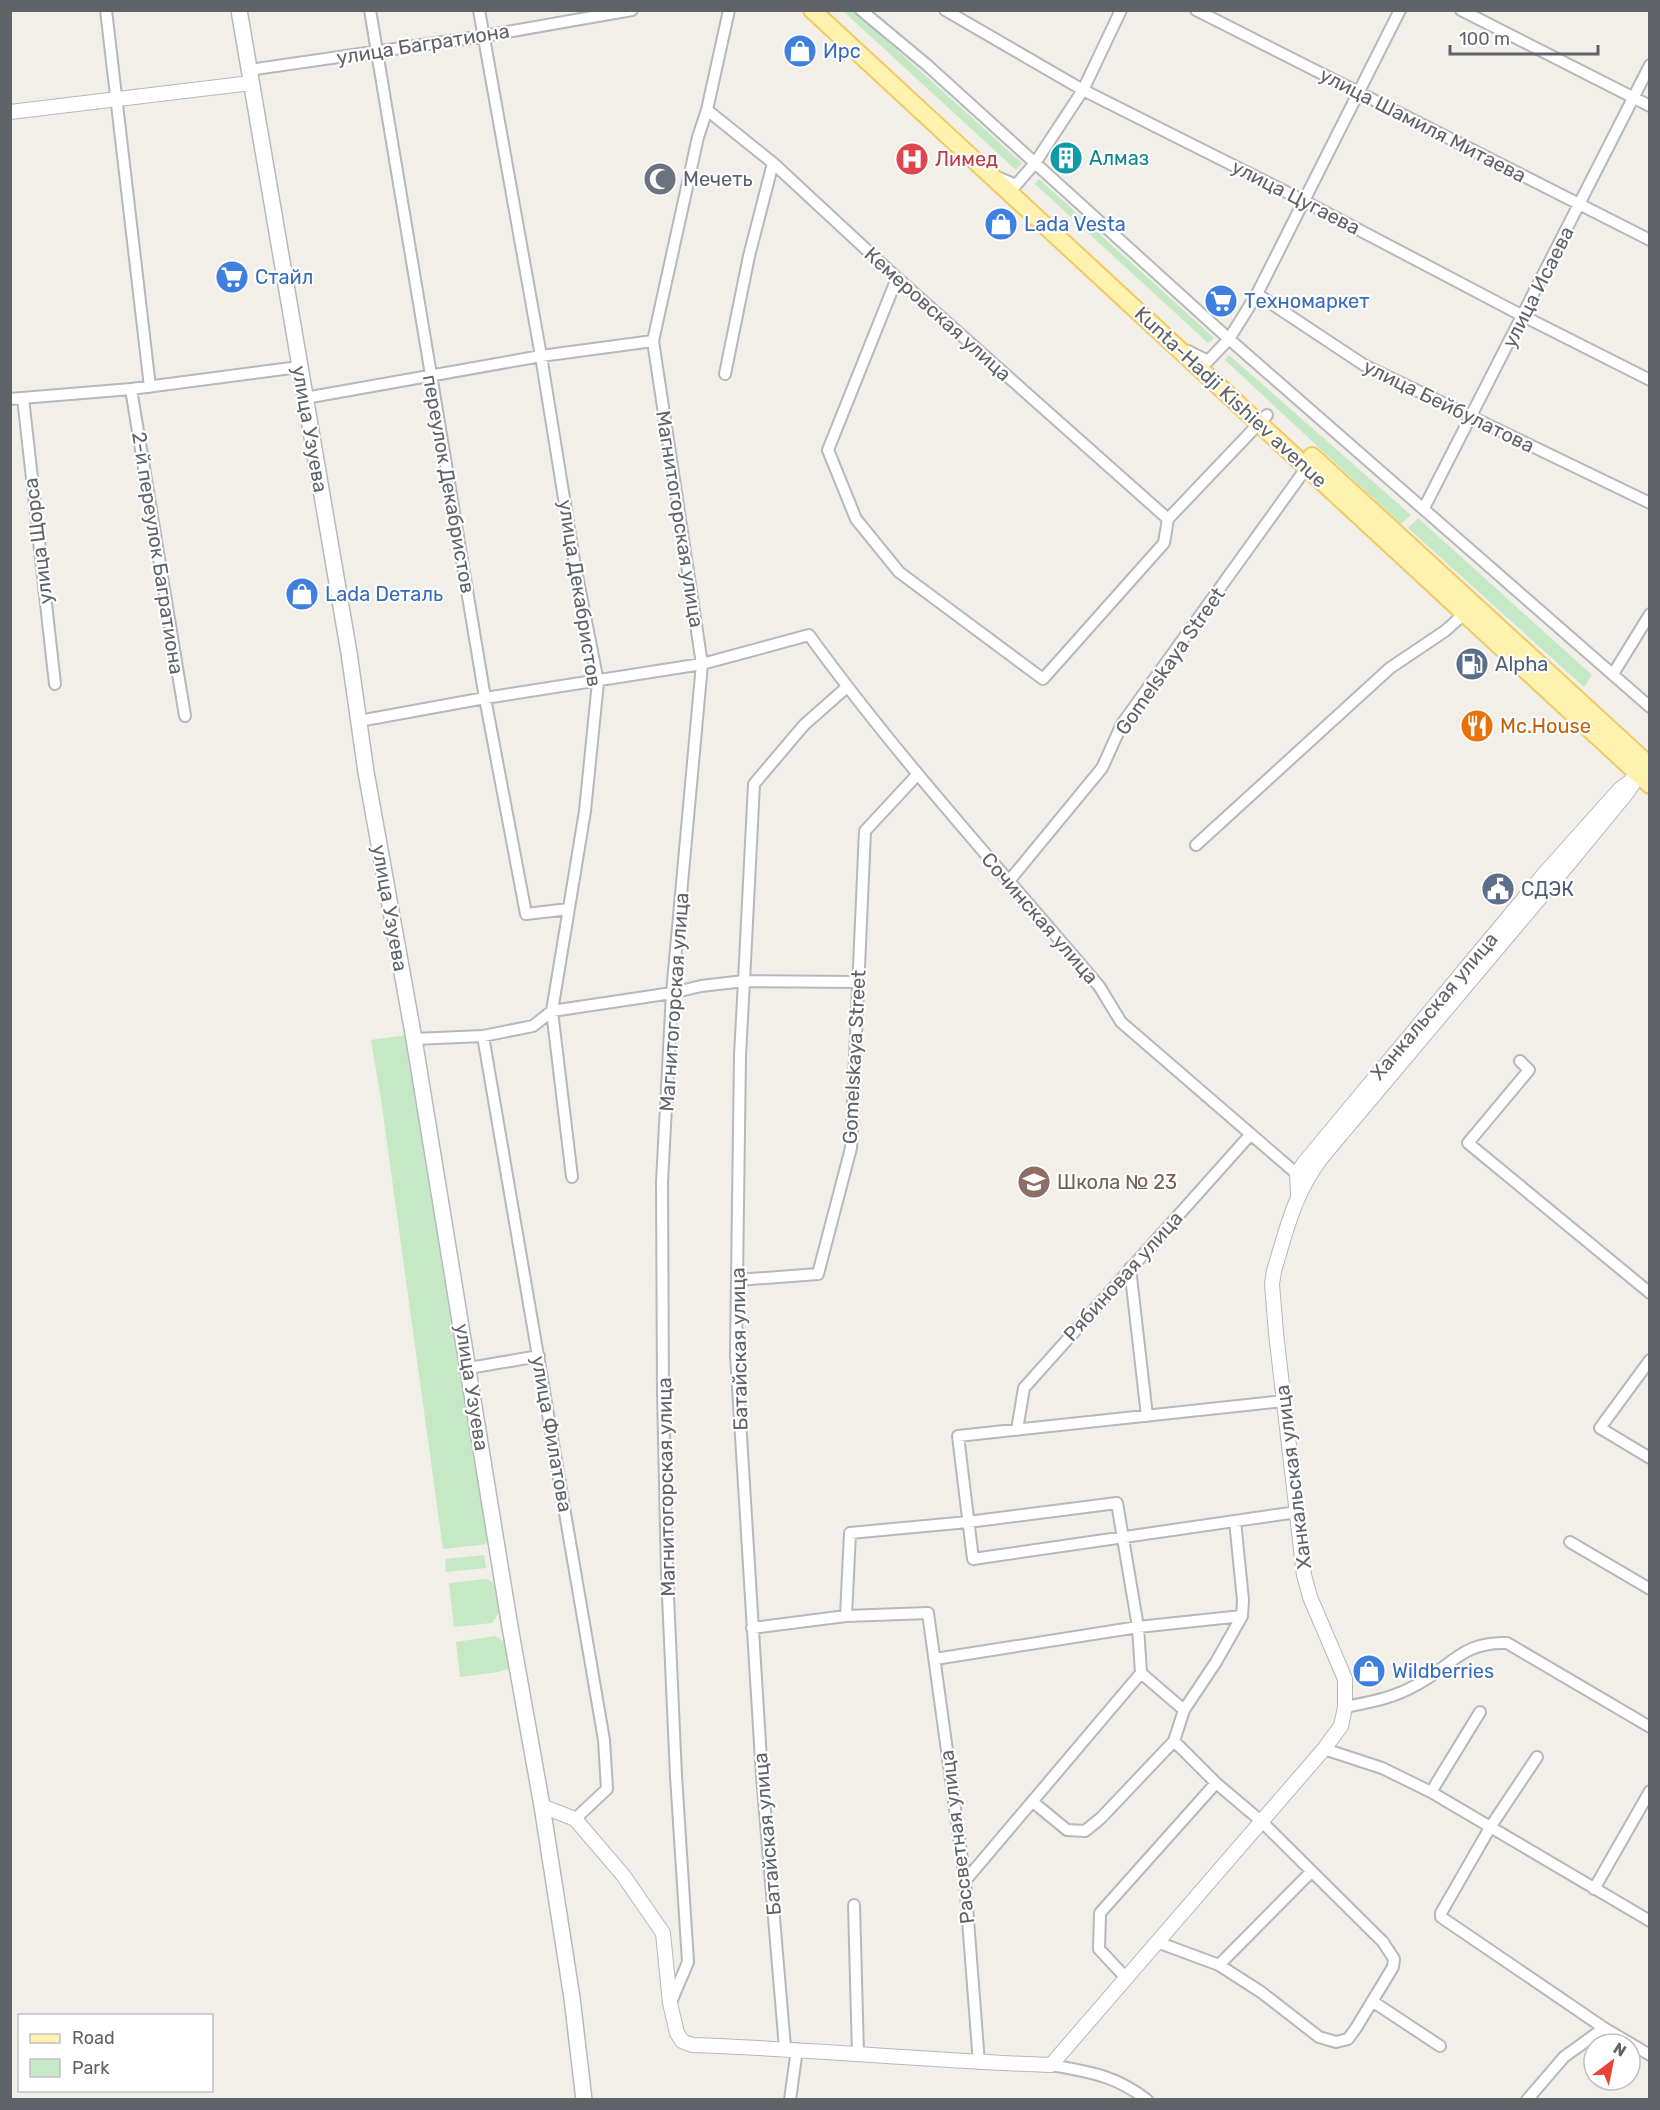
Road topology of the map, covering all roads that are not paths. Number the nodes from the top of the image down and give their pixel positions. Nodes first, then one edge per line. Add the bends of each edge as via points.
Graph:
1 (106, 10) edge
2 (239, 10) edge
3 (370, 10) edge
4 (479, 10) edge
5 (632, 10) edge
6 (729, 10) edge
7 (812, 10) edge
8 (829, 10) edge
9 (861, 10) edge
10 (945, 10) edge
11 (1121, 10) edge
12 (1196, 10) edge
13 (1400, 10) edge
14 (1461, 10) edge
15 (484, 36) junction
16 (377, 52) junction
17 (1650, 64) edge
18 (250, 77) junction
19 (1083, 90) junction
20 (1359, 93) junction
21 (1633, 98) junction
22 (116, 99) junction
23 (1650, 106) edge
24 (707, 110) junction
25 (10, 112) edge
26 (773, 163) junction
27 (1035, 163) junction
28 (988, 173) junction
29 (1016, 184) junction
30 (1305, 201) junction
31 (1580, 204) junction
32 (1650, 240) edge
33 (897, 278) junction
34 (1257, 294) junction
35 (1523, 316) junction
36 (1229, 339) junction
37 (653, 341) junction
38 (1176, 346) junction
39 (541, 356) junction
40 (1208, 360) junction
41 (299, 367) junction
42 (725, 374) dead end
43 (430, 375) junction
44 (1650, 380) edge
45 (150, 387) junction
46 (131, 389) junction
47 (23, 398) junction
48 (305, 398) junction
49 (10, 399) edge
50 (1471, 418) junction
51 (1263, 419) junction
52 (1307, 467) junction
53 (1650, 503) edge
54 (1424, 508) junction
55 (1168, 519) junction
56 (1464, 614) junction
57 (1650, 614) edge
58 (1511, 638) junction
59 (702, 664) junction
60 (1613, 674) junction
61 (598, 682) junction
62 (56, 684) dead end
63 (847, 687) junction
64 (485, 698) junction
65 (1650, 707) edge
66 (185, 716) dead end
67 (359, 721) junction
68 (1647, 770) edge
69 (917, 775) junction
70 (1196, 845) dead end
71 (1009, 881) junction
72 (569, 909) junction
73 (744, 981) junction
74 (858, 982) junction
75 (672, 993) junction
76 (552, 1011) junction
77 (483, 1036) junction
78 (414, 1039) junction
79 (1520, 1061) dead end
80 (1251, 1134) junction
81 (1297, 1174) junction
82 (572, 1177) dead end
83 (1298, 1195) junction
84 (1130, 1268) junction
85 (737, 1280) junction
86 (1650, 1293) edge
87 (539, 1356) junction
88 (1650, 1360) edge
89 (469, 1368) junction
90 (1284, 1401) junction
91 (1148, 1416) junction
92 (1017, 1430) junction
93 (1650, 1458) edge
94 (1296, 1512) junction
95 (1235, 1521) junction
96 (968, 1522) junction
97 (1123, 1538) junction
98 (1570, 1542) dead end
99 (1650, 1589) edge
100 (846, 1616) junction
101 (1242, 1616) junction
102 (1138, 1627) junction
103 (752, 1628) junction
104 (935, 1659) junction
105 (1142, 1672) junction
106 (1345, 1707) junction
107 (1184, 1710) junction
108 (1480, 1712) dead end
109 (1650, 1727) edge
110 (1174, 1741) junction
111 (1324, 1749) junction
112 (1537, 1757) dead end
113 (1216, 1782) junction
114 (1650, 1791) edge
115 (1431, 1792) junction
116 (1033, 1802) junction
117 (542, 1806) junction
118 (575, 1819) junction
119 (1261, 1821) junction
120 (1491, 1826) junction
121 (1311, 1872) junction
122 (964, 1881) junction
123 (1594, 1889) junction
124 (854, 1905) dead end
125 (1650, 1921) edge
126 (1157, 1942) junction
127 (1219, 1965) junction
128 (1126, 1978) junction
129 (1372, 2001) junction
130 (670, 2003) junction
131 (1604, 2028) junction
132 (1440, 2046) dead end
133 (791, 2049) junction
134 (858, 2054) junction
135 (1650, 2055) edge
136 (979, 2063) junction
137 (1051, 2065) junction
138 (584, 2100) edge
139 (790, 2100) edge
140 (1147, 2100) edge
141 (1527, 2100) edge

1 - 22 street
2 - 18 main road, улица Узуева
3 - 16 street, переулок Декабристов
4 - 15 street, улица Декабристов
5 - 15 street, улица Багратиона
6 - 24 street, Магнитогорская улица
7 - 28 main road, Kunta-Hadji Kishiev avenue
8 - 29 main road, Kunta-Hadji Kishiev avenue
9 - 27 street
10 - 19 street, улица Цугаева
11 - 19 street
12 - 20 street, улица Шамиля Митаева
13 - 20 street
14 - 21 street
15 - 16 street, улица Багратиона
15 - 39 street, улица Декабристов
16 - 18 street, улица Багратиона
16 - 43 street, переулок Декабристов
17 - 21 street, улица Исаева
18 - 22 street, улица Багратиона
18 - 41 main road, улица Узуева
19 - 27 street
19 - 30 street, улица Цугаева
20 - 30 street
20 - 31 street, улица Шамиля Митаева
21 - 23 street
21 - 31 street, улица Исаева
22 - 25 street, улица Багратиона
22 - 45 street
24 - 26 street, Кемеровская улица
24 - 37 street, Магнитогорская улица
26 - 33 street, Кемеровская улица
26 - 42 street
27 - 29 street
27 - 36 street
28 - 29 street
28 - 38 main road, Kunta-Hadji Kishiev avenue
29 - 40 main road, Kunta-Hadji Kishiev avenue
30 - 34 street
30 - 35 street, улица Цугаева
31 - 32 street, улица Шамиля Митаева
31 - 35 street, улица Исаева
33 - 55 street, Кемеровская улица
33 - 55 street via 828,450 856,519 899,572 1043,680 1164,543
34 - 36 street
34 - 50 street, улица Бейбулатова via 1364,365
35 - 44 street, улица Цугаева
35 - 50 street, улица Исаева
36 - 40 street
36 - 54 street
37 - 39 street
37 - 59 street, Магнитогорская улица
38 - 40 street
38 - 51 main road, Kunta-Hadji Kishiev avenue
39 - 43 street
39 - 61 street, улица Декабристов
40 - 51 main road, Kunta-Hadji Kishiev avenue
41 - 45 street
41 - 48 main road, улица Узуева
43 - 48 street
43 - 64 street, переулок Декабристов
45 - 46 street
46 - 47 street
46 - 66 street, 2-й переулок Багратиона
47 - 49 street
47 - 62 street, улица Щорса
48 - 67 main road, улица Узуева
50 - 53 street, улица Бейбулатова
50 - 54 street, улица Исаева
51 - 52 main road, Kunta-Hadji Kishiev avenue
51 - 55 street
51 - 58 main road, Kunta-Hadji Kishiev avenue
52 - 56 main road, Kunta-Hadji Kishiev avenue
52 - 71 street, Gomelskaya Street via 1122,724 1102,768
54 - 60 street
56 - 58 street
56 - 68 main road, Kunta-Hadji Kishiev avenue
56 - 70 street via 1390,668
57 - 60 street
58 - 68 main road, Kunta-Hadji Kishiev avenue
59 - 61 street
59 - 63 street, Сочинская улица via 809,635
59 - 75 street, Магнитогорская улица
60 - 65 street
61 - 64 street
61 - 72 street, улица Декабристов via 585,811
63 - 69 street, Сочинская улица
63 - 73 street, Батайская улица via 804,725 754,784
64 - 67 street
64 - 72 street, переулок Декабристов via 526,914
67 - 78 main road, улица Узуева
68 - 81 street, Ханкальская улица via 1620,789 1545,873
68 - 83 street, Ханкальская улица via 1322,1157
69 - 71 street, Сочинская улица
69 - 74 street, Gomelskaya Street via 865,831
71 - 80 street, Сочинская улица via 1099,986 1121,1022
72 - 76 street, улица Декабристов
73 - 74 street
73 - 75 street
73 - 85 street, Батайская улица
74 - 85 street, Gomelskaya Street via 851,1148 818,1274
75 - 76 street
75 - 130 street, Магнитогорская улица via 662,1182 663,1392 668,1585 688,1962
76 - 77 street via 533,1026
76 - 82 street, улица Декабристов
77 - 78 street
77 - 87 street, улица Филатова
78 - 89 main road, улица Узуева
79 - 86 street via 1529,1070 1468,1143
80 - 81 street, Сочинская улица
80 - 84 street, Рябиновая улица
81 - 83 street, Ханкальская улица
83 - 90 street, Ханкальская улица via 1272,1284
84 - 91 street
84 - 92 street, Рябиновая улица via 1024,1388
85 - 103 street, Батайская улица via 736,1354
87 - 89 street
87 - 118 street, улица Филатова via 604,1740 607,1789
88 - 93 street via 1600,1428
89 - 117 main road, улица Узуева
90 - 91 street
90 - 94 street, Ханкальская улица
91 - 92 street
92 - 96 street via 958,1436
94 - 95 street
94 - 106 street, Ханкальская улица via 1304,1575 1345,1679
95 - 97 street
95 - 101 street via 1244,1600
96 - 97 street via 1117,1503
96 - 97 street via 974,1559
96 - 100 street via 850,1533
97 - 102 street
98 - 99 street
100 - 103 street
100 - 104 street, Рассветная улица via 928,1613
101 - 102 street
101 - 107 street
102 - 104 street
102 - 105 street
103 - 133 street, Батайская улица via 763,1788
104 - 122 street, Рассветная улица
105 - 107 street
105 - 116 street
106 - 109 street via 1405,1691 1466,1650 1489,1642 1507,1643
106 - 111 street, Ханкальская улица via 1341,1726
107 - 110 street
108 - 115 street
110 - 113 street
110 - 116 street via 1085,1831 1067,1830
111 - 115 street via 1382,1768
111 - 119 street, Ханкальская улица
112 - 120 street
113 - 119 street
113 - 128 street via 1100,1913 1099,1949
114 - 123 street
115 - 120 street
116 - 122 street
117 - 118 street
117 - 138 main road, улица Узуева
118 - 130 street via 623,1875 663,1933
119 - 121 street
119 - 126 street, Ханкальская улица
120 - 123 street
120 - 131 street via 1441,1917
121 - 127 street
121 - 129 street via 1390,1950 1393,1967
122 - 136 street, Рассветная улица
123 - 125 street
124 - 134 street
126 - 127 street
126 - 128 street, Ханкальская улица
127 - 129 street via 1319,2037 1336,2042 1348,2039
128 - 137 street, Ханкальская улица
129 - 132 street
130 - 133 street via 677,2033 682,2041 692,2045
131 - 135 street
131 - 141 street via 1564,2057
133 - 134 street
133 - 139 street, Батайская улица
134 - 136 street
136 - 137 street
137 - 140 street via 1104,2075

